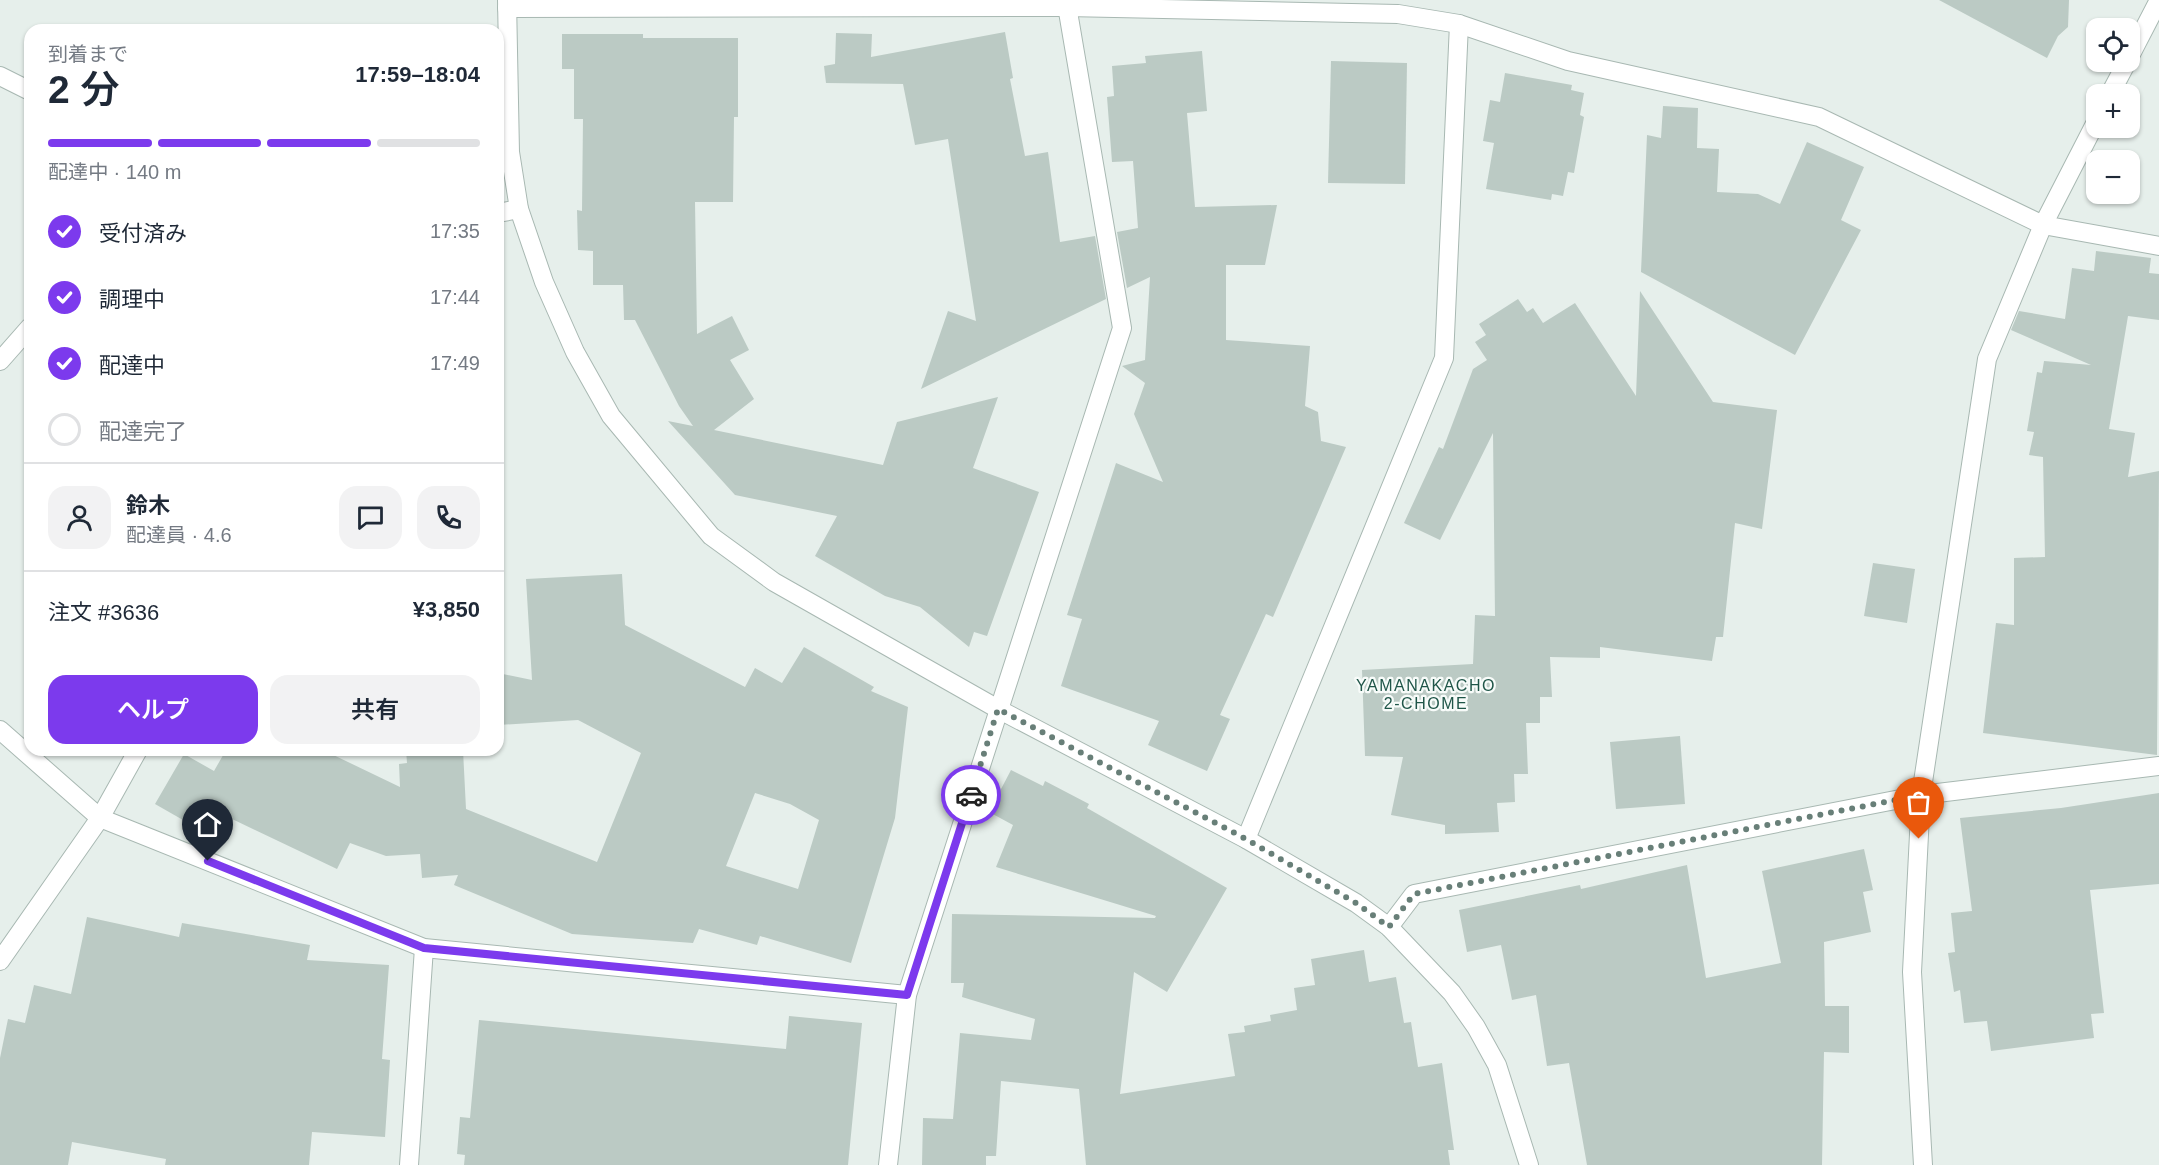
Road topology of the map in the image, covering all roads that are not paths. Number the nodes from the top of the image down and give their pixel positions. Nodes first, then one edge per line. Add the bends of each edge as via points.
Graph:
1 (2159, 0) edge
2 (1066, 3) edge
3 (507, 4) edge
4 (1459, 24) junction
5 (2140, 37) edge
6 (0, 76) edge
7 (24, 88) edge
8 (2088, 138) edge
9 (519, 209) junction
10 (504, 212) edge
11 (2043, 225) junction
12 (2159, 246) edge
13 (24, 334) edge
14 (0, 361) edge
15 (998, 709) junction
16 (0, 730) edge
17 (24, 751) edge
18 (30, 756) edge
19 (135, 756) edge
20 (2159, 766) edge
21 (1921, 795) junction
22 (100, 818) junction
23 (1246, 839) junction
24 (1389, 927) junction
25 (424, 948) junction
26 (0, 961) edge
27 (907, 995) junction
28 (409, 1165) edge
29 (888, 1165) edge
30 (1529, 1165) edge
31 (1923, 1165) edge

1 - 5 street
2 - 3 street
2 - 4 street via 1398,14
2 - 15 street via 1122,328
3 - 9 street via 510,152
4 - 11 street via 1568,61 1819,117
4 - 23 street via 1444,358
6 - 7 street
8 - 11 street
9 - 10 street
9 - 15 street via 544,282 575,352 611,416 711,536 774,582
11 - 12 street
11 - 21 street via 1987,359
13 - 14 street
15 - 23 street
15 - 27 street
16 - 17 street
18 - 22 street
19 - 22 street
20 - 21 street
21 - 24 street via 1414,894
21 - 31 street via 1912,972
22 - 25 street
22 - 26 street
23 - 24 street via 1356,903
24 - 30 street via 1452,993 1476,1027 1497,1065
25 - 27 street
25 - 28 street
27 - 29 street

